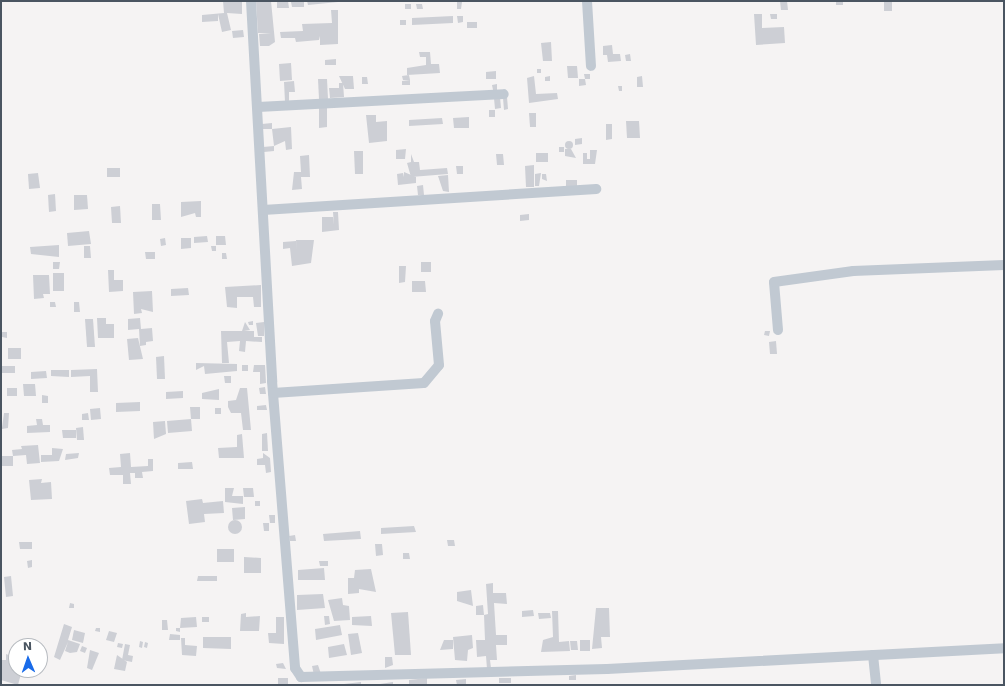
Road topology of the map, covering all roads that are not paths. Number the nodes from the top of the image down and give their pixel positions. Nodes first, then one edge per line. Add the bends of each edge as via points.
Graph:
1 (251, 1) edge
2 (587, 1) edge
3 (591, 66) dead end
4 (504, 94) dead end
5 (258, 107) junction
6 (596, 189) dead end
7 (263, 210) junction
8 (1004, 265) edge
9 (438, 314) dead end
10 (778, 330) dead end
11 (273, 393) junction
12 (1004, 648) edge
13 (873, 655) junction
14 (371, 681) edge
15 (876, 685) edge

1 - 5 street
2 - 3 street
4 - 5 street
5 - 7 street
6 - 7 street
7 - 11 street
8 - 10 street via 854,272 774,282
9 - 11 street via 435,321 439,365 424,383
11 - 14 street via 295,668 301,677 312,679
12 - 13 street
13 - 14 street
13 - 15 street

